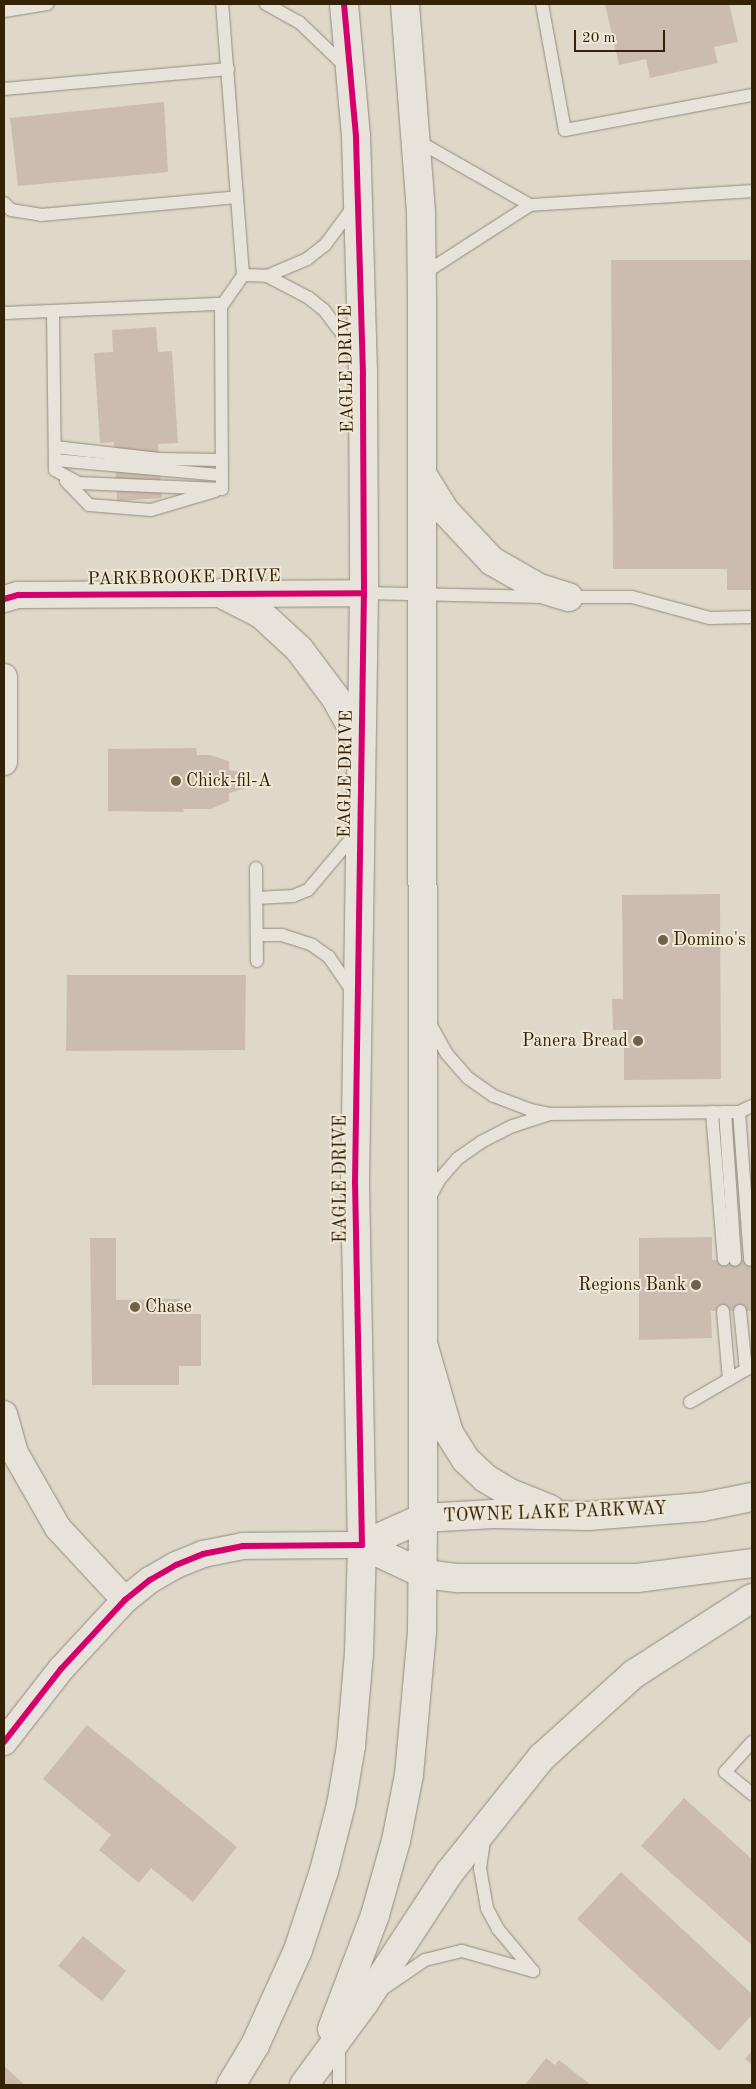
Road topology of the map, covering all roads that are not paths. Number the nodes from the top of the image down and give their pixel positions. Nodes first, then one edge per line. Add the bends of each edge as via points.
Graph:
1 (47, 4) edge
2 (222, 4) edge
3 (266, 4) edge
4 (344, 4) edge
5 (406, 4) edge
6 (542, 4) edge
7 (4, 12) edge
8 (228, 69) junction
9 (352, 73) junction
10 (4, 89) edge
11 (752, 95) edge
12 (416, 140) junction
13 (752, 191) edge
14 (237, 198) junction
15 (359, 199) junction
16 (4, 203) edge
17 (530, 205) junction
18 (421, 274) junction
19 (243, 275) junction
20 (267, 276) junction
21 (220, 304) junction
22 (53, 311) junction
23 (4, 313) edge
24 (363, 374) junction
25 (55, 459) junction
26 (221, 460) junction
27 (422, 474) junction
28 (221, 475) junction
29 (222, 488) junction
30 (220, 593) junction
31 (364, 593) junction
32 (422, 595) junction
33 (569, 597) junction
34 (4, 599) edge
35 (752, 618) edge
36 (4, 677) edge
37 (361, 745) junction
38 (4, 762) edge
39 (360, 829) junction
40 (256, 868) dead end
41 (256, 898) junction
42 (257, 935) junction
43 (257, 961) dead end
44 (357, 999) junction
45 (424, 1013) junction
46 (752, 1106) edge
47 (712, 1112) junction
48 (726, 1112) junction
49 (739, 1112) junction
50 (550, 1114) junction
51 (744, 1186) junction
52 (752, 1198) edge
53 (424, 1208) junction
54 (752, 1214) edge
55 (750, 1260) dead end
56 (723, 1311) dead end
57 (740, 1311) dead end
58 (424, 1347) junction
59 (749, 1368) edge
60 (729, 1380) junction
61 (690, 1402) dead end
62 (4, 1414) edge
63 (10, 1455) edge
64 (752, 1497) edge
65 (562, 1515) junction
66 (423, 1518) junction
67 (362, 1545) junction
68 (752, 1562) edge
69 (424, 1574) junction
70 (752, 1598) edge
71 (125, 1600) junction
72 (4, 1740) edge
73 (752, 1742) edge
74 (752, 1794) edge
75 (487, 1822) junction
76 (364, 2003) junction
77 (340, 2036) junction
78 (231, 2085) edge
79 (303, 2085) edge
80 (339, 2085) edge

1 - 7 lane
2 - 8 lane
3 - 9 lane via 316,35
4 - 9 street, EAGLE DRIVE
5 - 12 street
6 - 11 lane via 566,130
8 - 10 lane
8 - 14 lane
9 - 15 street, EAGLE DRIVE
12 - 17 lane
12 - 18 street
13 - 17 lane
14 - 16 lane via 41,215 11,210
14 - 19 lane
15 - 20 lane via 324,245 307,259
15 - 24 street, EAGLE DRIVE
17 - 18 lane
18 - 27 street
19 - 20 lane
19 - 21 lane
20 - 24 lane via 293,287 324,310 343,335
21 - 22 lane
21 - 26 lane
22 - 23 lane
22 - 25 lane
24 - 31 street, EAGLE DRIVE
25 - 26 lane
25 - 28 lane
25 - 29 lane via 78,483
25 - 29 lane via 89,505 151,510
26 - 28 lane
27 - 32 street
27 - 33 street via 445,511 492,561 539,588
28 - 29 lane
30 - 31 street, PARKBROOKE DRIVE
30 - 34 street, PARKBROOKE DRIVE via 18,595
30 - 37 street via 262,614 299,649 335,697
31 - 32 lane
31 - 37 street, EAGLE DRIVE
32 - 33 lane
32 - 45 street
33 - 35 lane via 632,597 710,618
36 - 38 street
37 - 39 street, EAGLE DRIVE
39 - 41 lane via 308,890 293,896
39 - 44 street, EAGLE DRIVE
40 - 41 lane
41 - 42 lane
42 - 43 lane
42 - 44 lane via 282,935 312,945 338,967
44 - 67 street, EAGLE DRIVE via 354,1183
45 - 50 lane via 447,1054 476,1084 512,1104
45 - 53 street
46 - 49 lane
47 - 48 lane
47 - 48 lane via 729,1260
47 - 50 lane
48 - 49 lane
49 - 51 lane
50 - 53 lane via 513,1126 457,1159 438,1180
51 - 52 lane
51 - 54 lane
51 - 55 lane
53 - 58 street
56 - 60 lane
57 - 59 lane
58 - 65 street via 450,1433 466,1460 485,1478
58 - 66 street
59 - 60 lane
60 - 61 lane
62 - 63 street
63 - 71 street via 58,1528
64 - 65 street, TOWNE LAKE PARKWAY via 702,1507
65 - 66 street, TOWNE LAKE PARKWAY
66 - 67 street, TOWNE LAKE PARKWAY
66 - 69 street
67 - 69 street
67 - 71 street via 243,1546 203,1554 150,1580
67 - 78 street via 359,1653 351,1746 341,1806 298,1950 255,2045
68 - 69 street via 637,1578 459,1578
69 - 79 street via 416,1712 396,1842 354,1974 331,2032
70 - 75 street via 634,1674 590,1710 542,1757
71 - 72 street via 61,1669
73 - 74 lane via 725,1772
75 - 76 street via 449,1873
75 - 76 lane via 480,1869 487,1908 498,1928 533,1971 462,1951 443,1954 407,1970
76 - 77 street
77 - 79 street
77 - 80 lane

